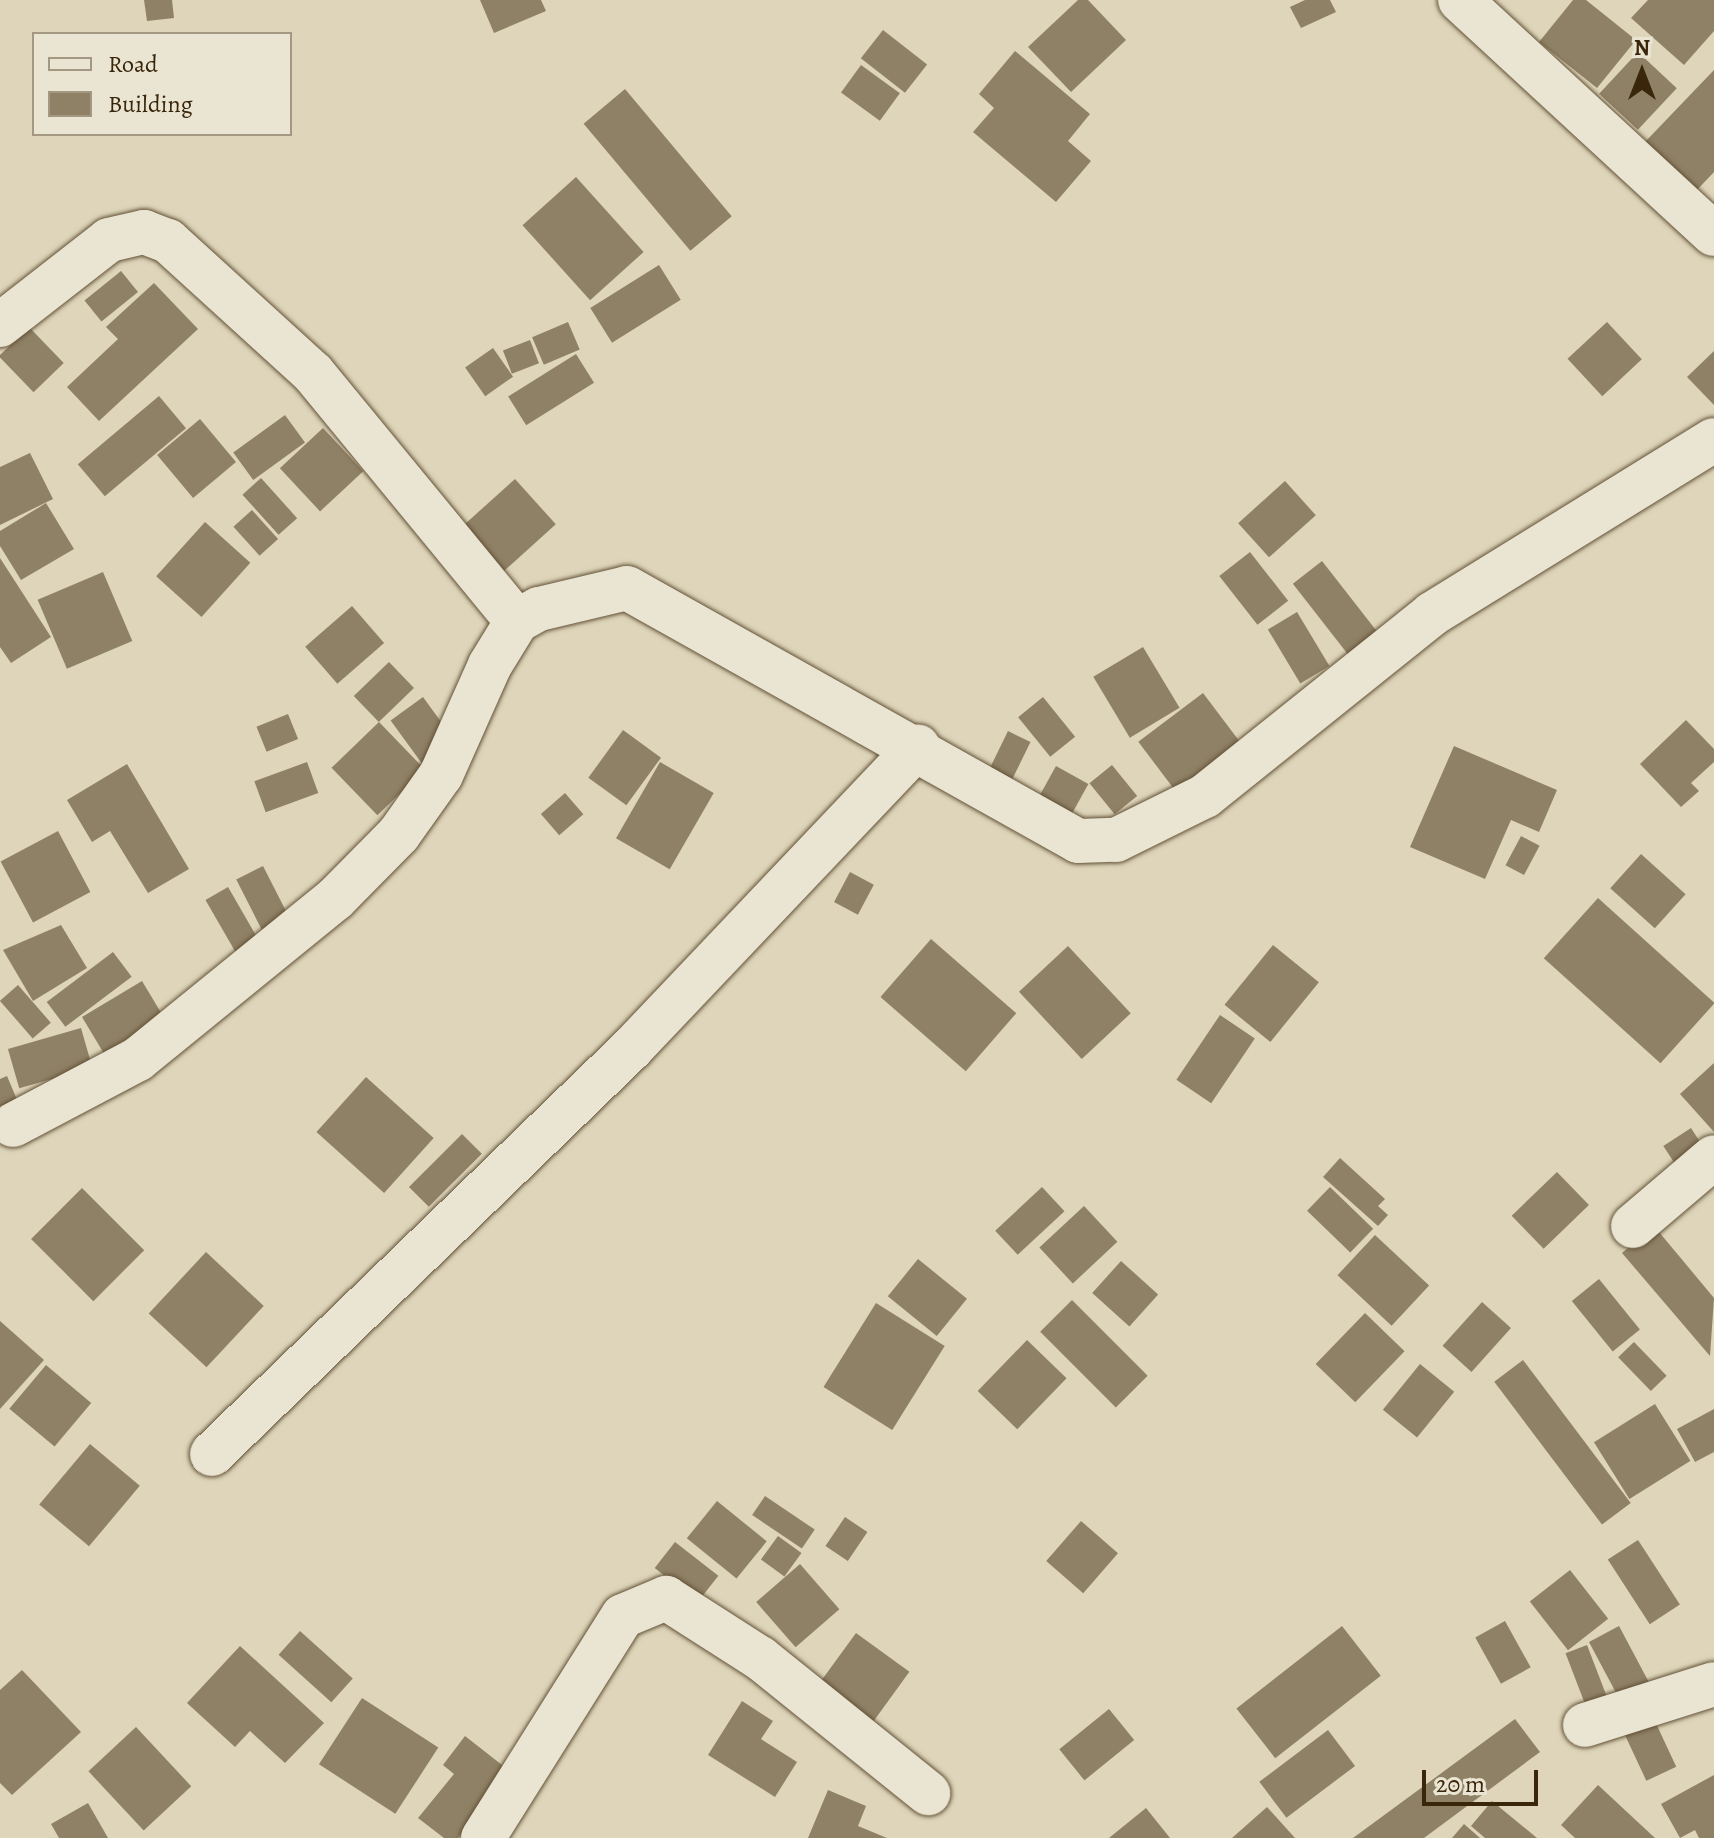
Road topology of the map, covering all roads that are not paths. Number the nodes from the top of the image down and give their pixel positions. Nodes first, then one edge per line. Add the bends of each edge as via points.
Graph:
1 (1460, 0) edge
2 (1714, 234) edge
3 (0, 325) edge
4 (1714, 440) edge
5 (517, 621) junction
6 (918, 747) junction
7 (13, 1125) dead end
8 (1714, 1157) edge
9 (1633, 1226) dead end
10 (212, 1454) dead end
11 (1714, 1684) edge
12 (1585, 1725) dead end
13 (928, 1793) dead end
14 (483, 1838) edge

1 - 2 street
3 - 5 street via 109,240 144,232 168,241 313,373
4 - 6 street via 1432,614 1205,796 1116,840 1078,841
5 - 6 street via 579,594 627,588
5 - 7 street via 441,775 399,834 335,899 138,1059
6 - 10 street via 631,1049
8 - 9 street
11 - 12 street
13 - 14 street via 760,1658 666,1598 623,1616

